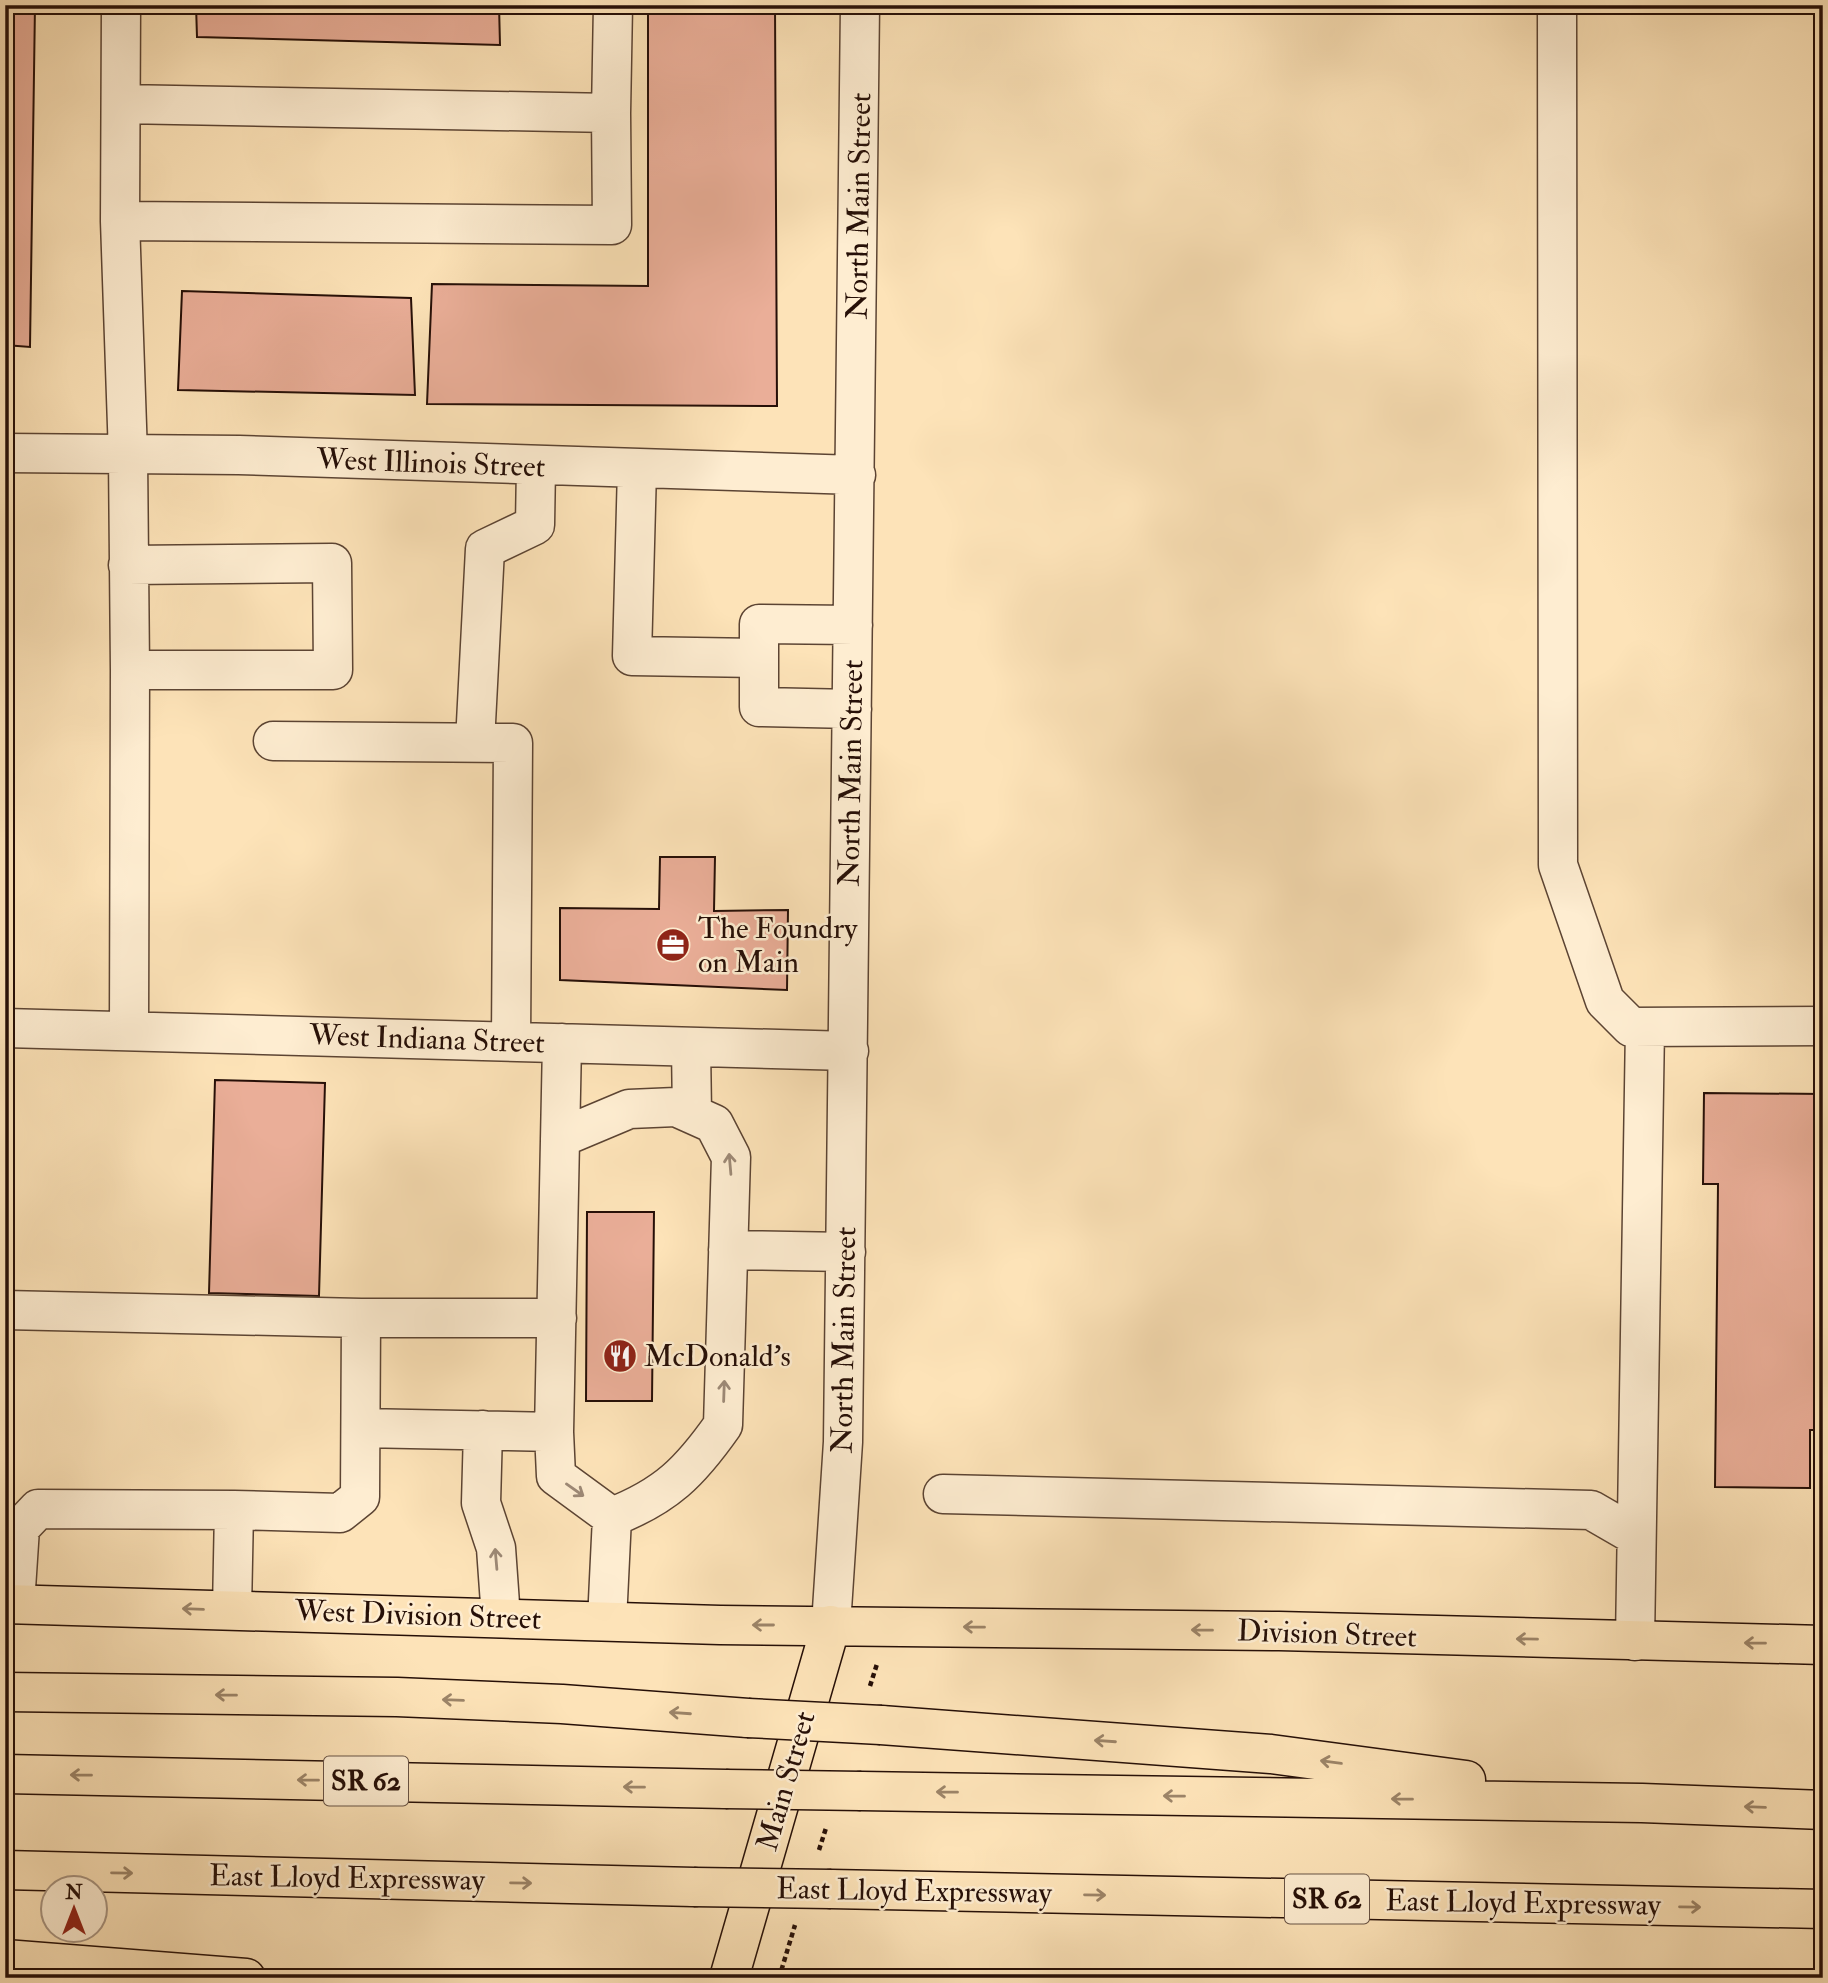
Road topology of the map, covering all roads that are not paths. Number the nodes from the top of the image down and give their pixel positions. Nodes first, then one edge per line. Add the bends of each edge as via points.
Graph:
1 (121, 5) edge
2 (613, 5) edge
3 (860, 5) edge
4 (1557, 5) edge
5 (121, 104) junction
6 (611, 113) junction
7 (120, 221) junction
8 (5, 453) edge
9 (128, 455) junction
10 (536, 466) junction
11 (637, 469) junction
12 (856, 475) junction
13 (128, 565) junction
14 (853, 625) junction
15 (758, 658) junction
16 (130, 670) junction
17 (852, 709) junction
18 (273, 741) dead end
19 (475, 742) junction
20 (1823, 1026) edge
21 (1645, 1027) junction
22 (5, 1028) edge
23 (129, 1031) junction
24 (511, 1041) junction
25 (562, 1043) junction
26 (691, 1047) junction
27 (849, 1051) junction
28 (692, 1114) junction
29 (560, 1138) junction
30 (728, 1250) junction
31 (846, 1252) junction
32 (5, 1310) edge
33 (361, 1318) junction
34 (557, 1318) junction
35 (361, 1428) junction
36 (483, 1430) junction
37 (554, 1432) junction
38 (943, 1494) dead end
39 (234, 1510) junction
40 (612, 1517) junction
41 (1636, 1536) junction
42 (10, 1604) edge
43 (232, 1610) junction
44 (501, 1618) junction
45 (607, 1621) junction
46 (831, 1625) junction
47 (1634, 1641) junction
48 (1823, 1644) edge
49 (5, 1692) edge
50 (5, 1774) edge
51 (1642, 1803) junction
52 (1823, 1810) edge
53 (5, 1870) edge
54 (1823, 1909) edge
55 (5, 1959) edge
56 (247, 1978) edge
57 (729, 1978) edge

1 - 5 street
2 - 6 street
3 - 12 street, North Main Street
4 - 21 street via 1558,865 1605,1001 1631,1027
5 - 6 street
5 - 7 street
6 - 7 street via 612,225
7 - 9 street
8 - 9 street, West Illinois Street
9 - 10 street, West Illinois Street
9 - 13 street
10 - 11 street, West Illinois Street
10 - 19 street via 535,525 485,549
11 - 12 street, West Illinois Street
11 - 15 street via 632,656
12 - 14 street, North Main Street
13 - 16 street
13 - 16 street via 332,563 333,670
14 - 15 street via 759,624
14 - 17 street, North Main Street
15 - 17 street via 759,707
16 - 23 street
17 - 27 street, North Main Street
18 - 19 street
19 - 24 street via 513,743
20 - 21 street
21 - 41 street
22 - 23 street, West Indiana Street
23 - 24 street, West Indiana Street
24 - 25 street, West Indiana Street
25 - 26 street, West Indiana Street
25 - 29 street
26 - 27 street, West Indiana Street
26 - 28 street
27 - 31 street, North Main Street
28 - 29 street via 676,1107 629,1109
30 -> 28 street via 731,1157 714,1124
29 - 34 street
30 - 31 street
40 -> 30 street via 651,1502 699,1459 723,1425
31 - 46 street, North Main Street via 843,1442
32 - 33 street
33 - 34 street
33 - 35 street
34 - 37 street
35 - 36 street
35 - 39 street via 360,1497 340,1513
36 - 37 street
44 -> 36 street via 496,1548 481,1503
37 -> 40 street via 556,1476
38 - 41 street via 1591,1510
39 - 42 street via 38,1509 20,1528
39 - 43 street
40 - 45 street
41 - 47 street
43 -> 42 main road, West Division Street
43 - 44 main road, West Division Street
44 - 45 main road, West Division Street
46 -> 45 main road, West Division Street
47 -> 46 main road, Division Street
46 - 57 main road, Main Street
48 -> 47 main road, Division Street
51 -> 49 main road, bridge via 1271,1754 881,1725 397,1697
51 -> 50 main road, SR 62, bridge
52 -> 51 main road, SR 62
53 -> 54 main road, East Lloyd Expressway / SR 62, bridge
55 - 56 main road

